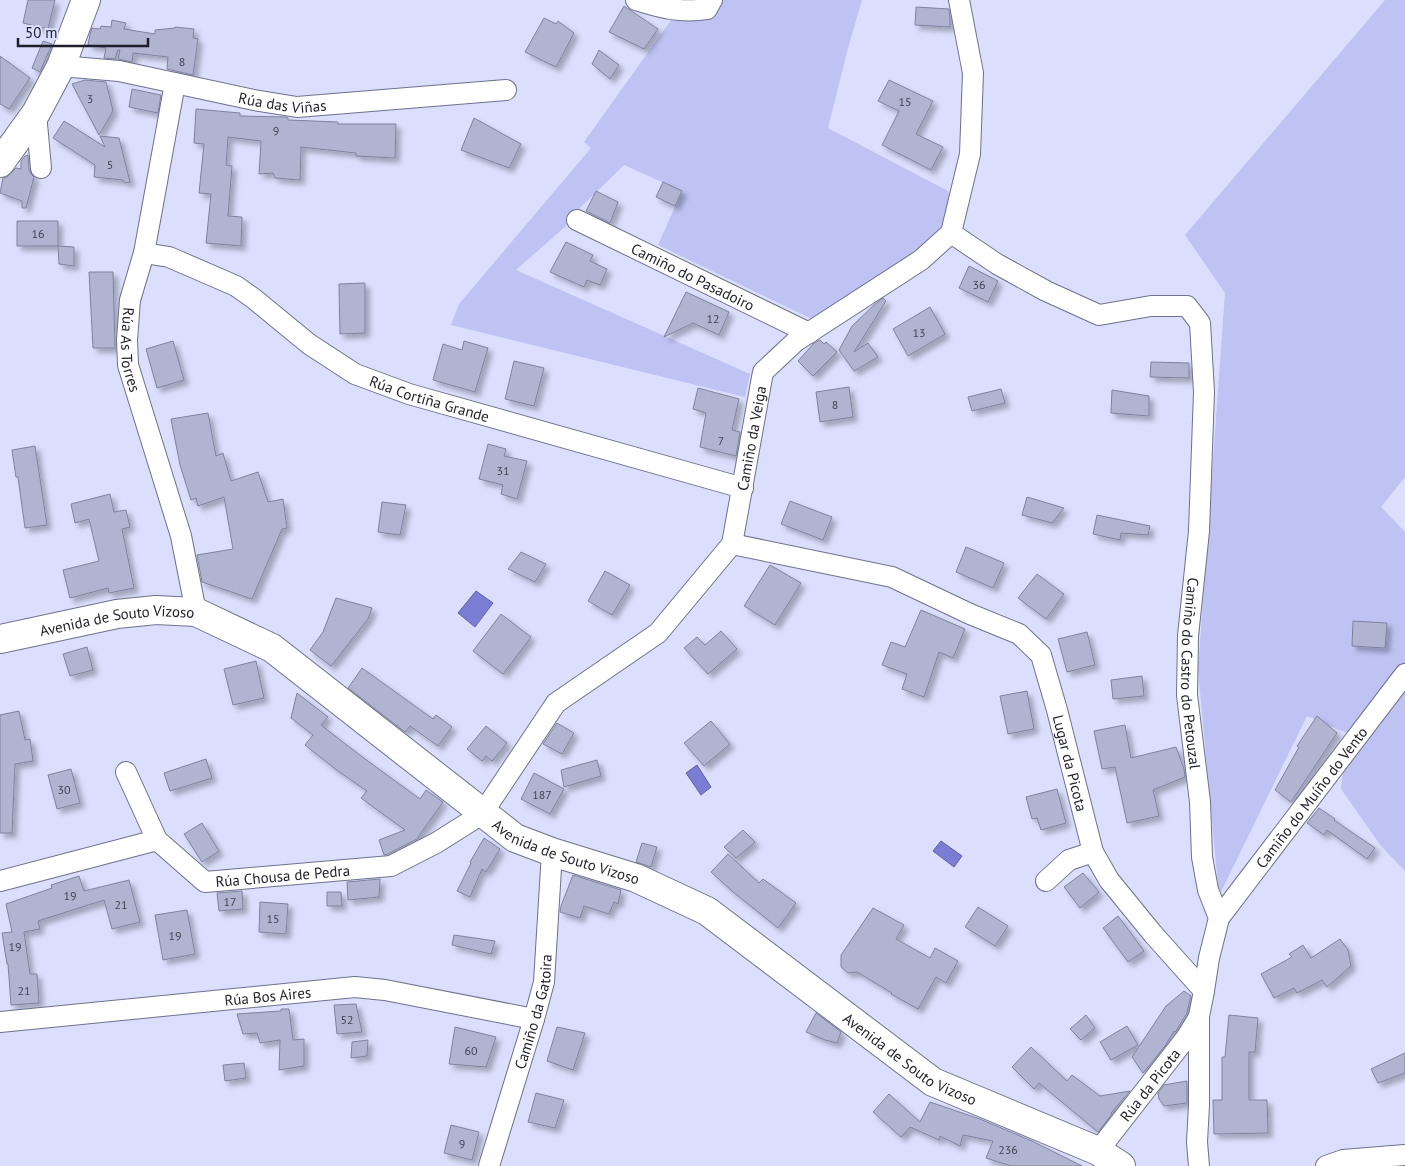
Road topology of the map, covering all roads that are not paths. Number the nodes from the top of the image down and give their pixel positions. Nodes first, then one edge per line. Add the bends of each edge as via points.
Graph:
1 (86, 0) edge
2 (636, 0) edge
3 (712, 0) edge
4 (959, 0) edge
5 (61, 66) junction
6 (176, 83) junction
7 (506, 90) dead end
8 (36, 114) junction
9 (0, 163) edge
10 (41, 168) dead end
11 (577, 220) dead end
12 (951, 233) junction
13 (144, 252) junction
14 (808, 333) junction
15 (743, 488) junction
16 (732, 544) junction
17 (196, 612) junction
18 (0, 640) edge
19 (1405, 674) edge
20 (126, 772) dead end
21 (482, 814) junction
22 (157, 840) junction
23 (552, 852) junction
24 (1093, 852) junction
25 (1046, 880) dead end
26 (0, 881) edge
27 (1219, 918) junction
28 (1204, 991) junction
29 (1199, 1016) junction
30 (534, 1019) junction
31 (0, 1021) edge
32 (1098, 1151) junction
33 (1405, 1155) edge
34 (489, 1166) edge
35 (1121, 1166) edge
36 (1199, 1166) edge
37 (1326, 1166) edge

1 - 5 street
2 - 3 street via 661,8 691,11 707,9
4 - 12 street via 973,73 970,154
5 - 6 street, Rúa das Viñas via 119,71
5 - 8 street
6 - 7 street, Rúa das Viñas via 297,107
6 - 13 street, Rúa As Torres
8 - 9 street
8 - 10 street
11 - 14 street, Camiño do Pasadoiro
12 - 14 street, Camiño da Veiga via 921,260
12 - 27 street, Camiño do Castro do Petouzal via 997,264 1099,315 1151,306 1187,306 1200,323 1204,392 1202,466 1188,636 1187,695 1200,802 1202,857 1208,890
13 - 15 street, Rúa Cortiña Grande via 169,257 236,286 309,344 355,374 409,394
13 - 17 street, Rúa As Torres via 130,300 126,340 128,365 181,536
14 - 15 street, Camiño da Veiga via 762,372
15 - 16 street, Camiño da Veiga
16 - 21 street, Camiño da Veiga via 658,633 556,704
16 - 24 street, Lugar da Picota via 892,577 1020,634 1041,655
17 - 18 street, Avenida de Souto Vizoso via 156,610 117,614
17 - 21 street, Avenida de Souto Vizoso via 272,648
19 - 27 street, Camiño do Muíño do Vento
20 - 22 street
21 - 22 street, Rúa Chousa de Pedra via 391,866 205,882
21 - 23 street, Avenida de Souto Vizoso via 515,838
22 - 26 street
23 - 30 street, Camiño da Gatoira via 544,982
23 - 32 street, Avenida de Souto Vizoso via 636,878 707,911 932,1082
24 - 25 street via 1069,860
24 - 28 street, Lugar da Picota via 1109,880
27 - 28 street
28 - 29 street
29 - 32 street, Rúa da Picota via 1186,1038
29 - 36 street
30 - 31 street, Rúa Bos Aires via 355,987
30 - 34 street, Camiño da Gatoira
32 - 35 street, Avenida de Souto Vizoso
33 - 37 street via 1343,1160

